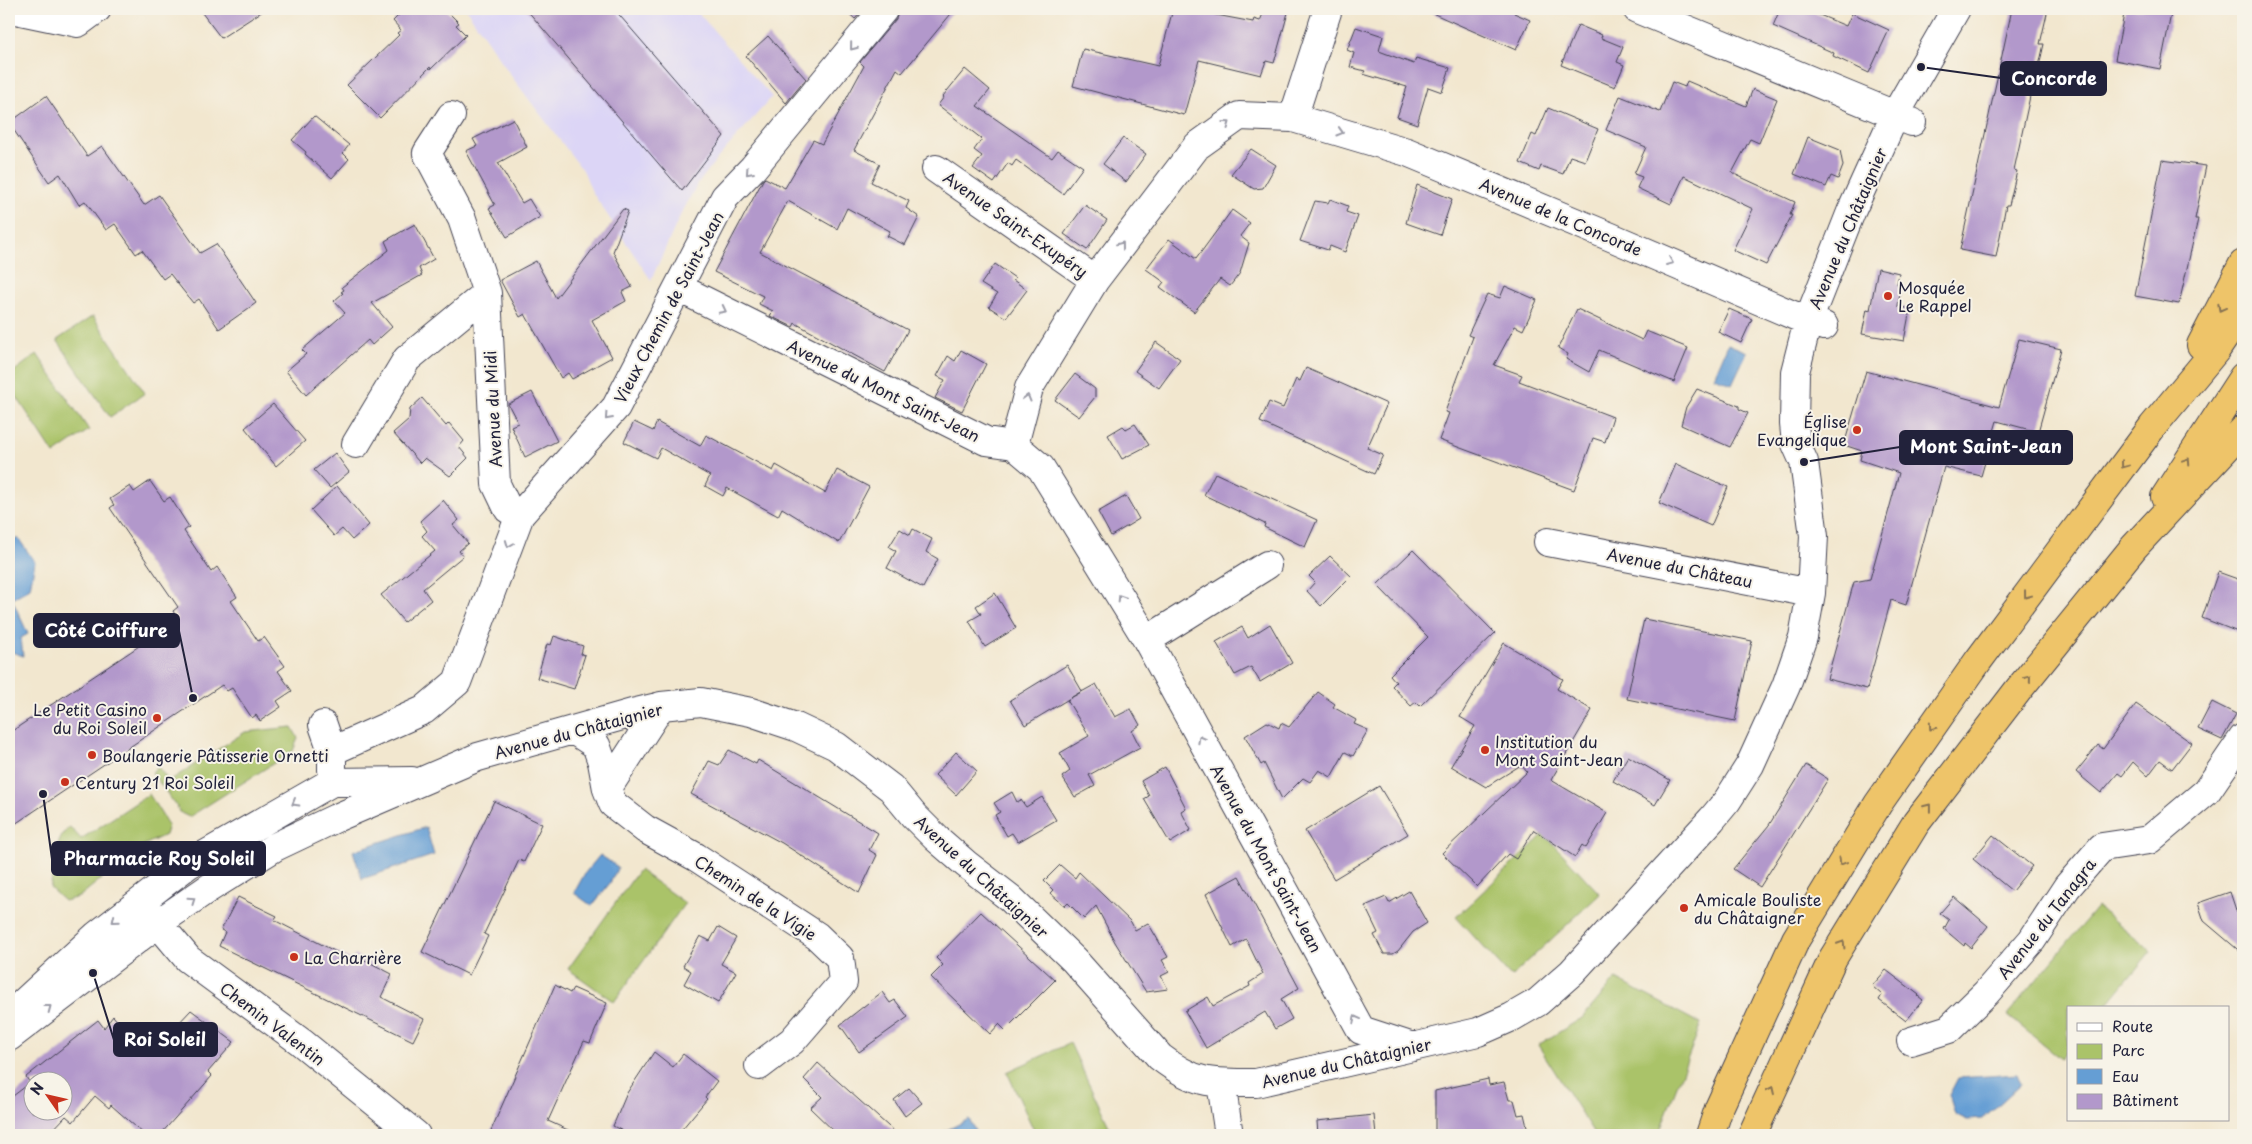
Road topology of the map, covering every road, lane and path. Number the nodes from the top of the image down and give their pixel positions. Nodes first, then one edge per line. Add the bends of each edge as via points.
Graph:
1 (10, 9) edge
2 (97, 9) edge
3 (884, 9) edge
4 (1328, 9) edge
5 (1637, 9) edge
6 (1956, 9) edge
7 (1974, 9) edge
8 (451, 116) dead end
9 (1294, 118) junction
10 (1903, 119) junction
11 (936, 168) dead end
12 (2243, 264) edge
13 (1095, 280) junction
14 (679, 288) junction
15 (487, 293) junction
16 (2243, 310) edge
17 (1816, 323) junction
18 (2243, 377) edge
19 (2153, 426) junction
20 (2243, 430) edge
21 (356, 444) dead end
22 (1014, 445) junction
23 (520, 515) junction
24 (1548, 542) dead end
25 (2134, 547) junction
26 (1267, 565) dead end
27 (1812, 593) junction
28 (1147, 640) junction
29 (662, 706) junction
30 (323, 725) dead end
31 (573, 730) junction
32 (2243, 738) edge
33 (332, 751) junction
34 (426, 781) junction
35 (332, 782) junction
36 (607, 789) junction
37 (275, 848) junction
38 (140, 900) junction
39 (157, 924) junction
40 (9, 1016) edge
41 (9, 1037) edge
42 (1911, 1041) dead end
43 (1413, 1047) junction
44 (759, 1066) dead end
45 (1221, 1083) junction
46 (416, 1135) edge
47 (1229, 1135) edge
48 (1710, 1135) edge
49 (1752, 1135) edge

1 - 2 street via 78,23
3 -> 14 street, Vieux Chemin de Saint-Jean via 725,197
4 - 9 street
5 - 10 street
6 - 10 street, Avenue du Châtaignier
7 - 10 street, Avenue du Châtaignier via 1934,77
8 - 15 street, Avenue du Midi via 427,153 462,219
13 -> 9 street, Avenue Saint-Exupéry via 1197,146 1239,116
9 -> 17 street, Avenue de la Concorde via 1407,152
10 - 17 street, Avenue du Châtaignier via 1851,212 1842,259
11 - 13 street, Avenue Saint-Exupéry
12 -> 19 highway
22 -> 13 street, Avenue Saint-Exupéry via 1030,388
14 -> 22 street, Avenue du Mont Saint-Jean via 986,441
14 -> 23 street, Vieux Chemin de Saint-Jean via 616,407
15 - 21 street via 407,360
15 - 23 street, Avenue du Midi via 496,484 508,509
16 - 19 highway via 2216,350
17 - 27 street, Avenue du Châtaignier via 1795,372 1794,424 1796,444 1804,462 1814,536
25 -> 18 highway
19 -> 48 highway via 1978,661 1878,804 1796,939 1719,1108
20 - 25 highway
28 -> 22 street, Avenue du Mont Saint-Jean via 1041,468
23 -> 33 street, Vieux Chemin de Saint-Jean via 457,682 424,710
24 - 27 street, Avenue du Château
49 -> 25 highway via 1833,958 1916,824 2019,689
26 - 28 street
27 - 43 street, Avenue du Châtaignier via 1786,686 1750,765 1712,819 1572,972 1538,1002 1478,1032
43 -> 28 street, Avenue du Mont Saint-Jean via 1361,1030
29 - 31 street, Avenue du Châtaignier
29 - 36 street
29 - 45 street, Avenue du Châtaignier via 701,702 751,712 796,726 836,746 891,788 936,838 1010,898 1074,960 1160,1057 1196,1080
30 - 33 street
31 - 34 street, Avenue du Châtaignier via 478,757
31 - 36 street, Chemin de la Vigie via 596,745
32 - 42 street, Avenue du Tanagra via 2206,792 2149,840 2102,847 2067,887 2032,940 1986,993 1949,1029
33 - 35 street
34 - 35 street
34 - 37 street, Avenue du Châtaignier via 336,818
35 - 37 street via 344,804 292,828
35 -> 38 street via 189,864
36 - 44 street, Chemin de la Vigie via 612,804 645,829 784,913 818,936 840,958 843,982 792,1041
39 -> 37 street
38 - 39 street, Chemin Valentin
38 -> 40 street
41 -> 39 street
39 - 46 street, Chemin Valentin via 188,959 301,1042
43 - 45 street, Avenue du Châtaignier via 1256,1083
45 - 47 street

